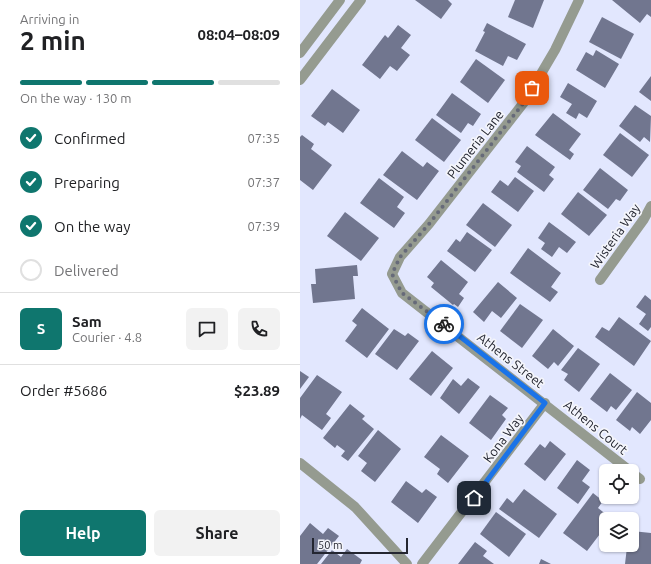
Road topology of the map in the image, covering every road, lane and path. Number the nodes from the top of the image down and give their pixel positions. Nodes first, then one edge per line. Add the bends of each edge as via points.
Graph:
1 (340, 0) edge
2 (361, 0) edge
3 (579, 0) edge
4 (300, 53) edge
5 (300, 80) edge
6 (651, 206) edge
7 (648, 221) edge
8 (392, 274) joint
9 (600, 280) dead end
10 (545, 403) junction
11 (300, 463) edge
12 (621, 464) edge
13 (407, 564) edge
14 (422, 564) edge

1 - 4 street
2 - 5 street
3 - 8 street, Plumeria Lane via 555,50 525,101 400,257
6 - 7 street, Wisteria Way
7 - 9 street, Wisteria Way
8 - 10 street, Athens Street via 402,293
10 - 12 street, Athens Court
10 - 14 street, Kona Way
11 - 13 street via 355,507

